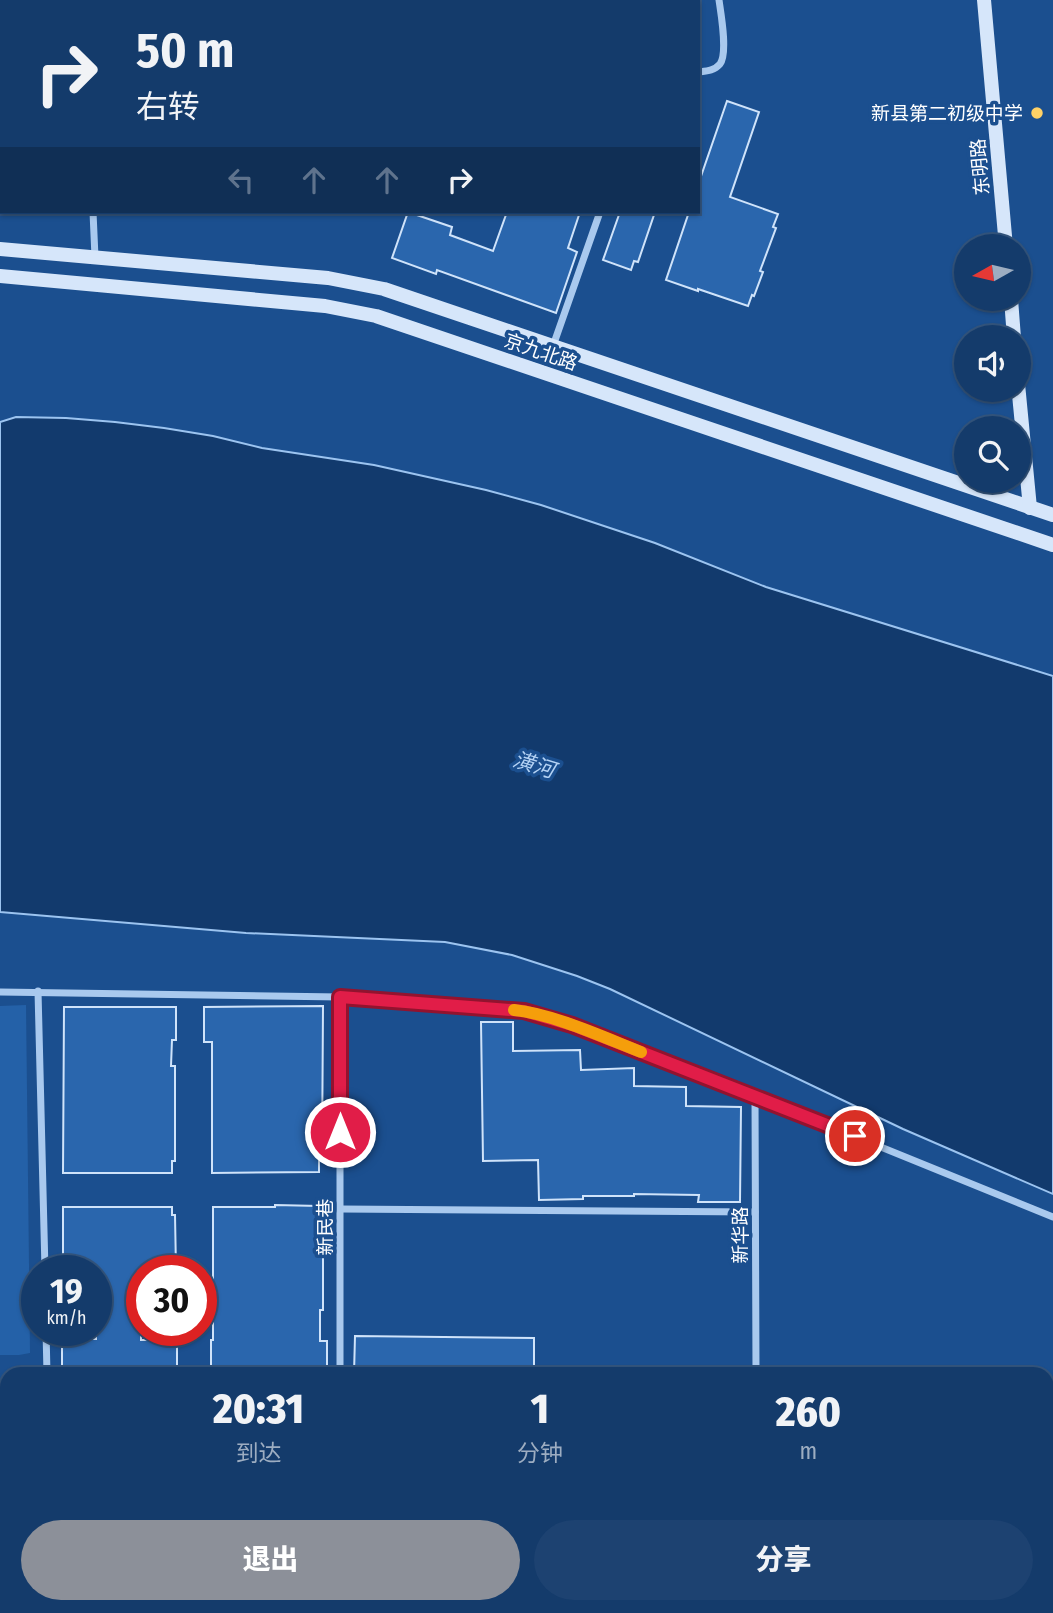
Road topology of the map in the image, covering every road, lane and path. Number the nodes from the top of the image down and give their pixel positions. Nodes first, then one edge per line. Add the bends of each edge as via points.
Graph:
1 (719, 0) edge
2 (984, 0) edge
3 (700, 72) edge
4 (93, 214) edge
5 (599, 214) edge
6 (1005, 234) edge
7 (0, 249) edge
8 (94, 257) junction
9 (0, 276) edge
10 (553, 347) junction
11 (1020, 402) edge
12 (1030, 508) junction
13 (1053, 515) edge
14 (1053, 545) edge
15 (0, 992) edge
16 (38, 992) junction
17 (340, 997) junction
18 (755, 1096) junction
19 (341, 1209) junction
20 (755, 1212) junction
21 (1053, 1216) edge
22 (45, 1255) edge
23 (46, 1346) edge
24 (47, 1367) edge
25 (340, 1367) edge
26 (756, 1367) edge

1 - 3 street via 724,52 721,63
2 - 6 main road, 东明路
4 - 8 street
5 - 10 street
7 - 8 main road, 京九北路
8 - 10 main road, 京九北路 via 355,282
9 - 14 main road, 京九北路 via 325,306 376,316
10 - 12 main road, 京九北路
11 - 12 main road
12 - 13 main road, 京九北路
15 - 16 street
16 - 17 street
16 - 22 street
17 - 18 street via 524,1011
17 - 19 street, 新民巷
18 - 20 street, 新华路
18 - 21 street
19 - 20 street
19 - 25 street, 新民巷
20 - 26 street, 新华路
23 - 24 street

